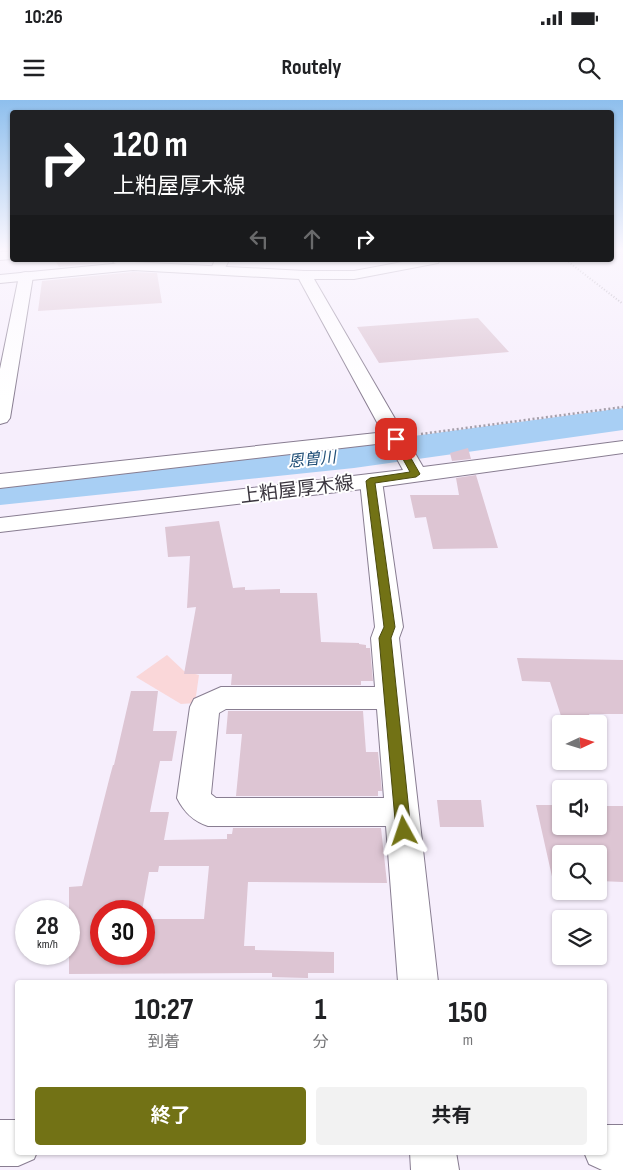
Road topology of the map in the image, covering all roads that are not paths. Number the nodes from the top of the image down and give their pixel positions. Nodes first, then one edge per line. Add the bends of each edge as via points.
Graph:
1 (22, 299) edge
2 (318, 299) edge
3 (0, 418) edge
4 (396, 438) junction
5 (623, 447) edge
6 (411, 467) junction
7 (0, 481) edge
8 (370, 481) junction
9 (0, 525) edge
10 (391, 698) junction
11 (402, 812) junction
12 (418, 980) edge
13 (0, 1143) edge
14 (15, 1143) edge
15 (607, 1148) edge
16 (623, 1148) edge
17 (433, 1155) edge
18 (435, 1170) edge

1 - 3 street
2 - 4 street
4 - 6 street
4 - 7 street
5 - 6 street, 上粕屋厚木線
6 - 8 street, 上粕屋厚木線
8 - 9 street, 上粕屋厚木線
8 - 10 street via 389,627 385,638
10 - 11 street
10 - 11 street via 222,698 205,707 194,798 208,812
11 - 12 street
13 - 14 street
15 - 16 street
17 - 18 street

